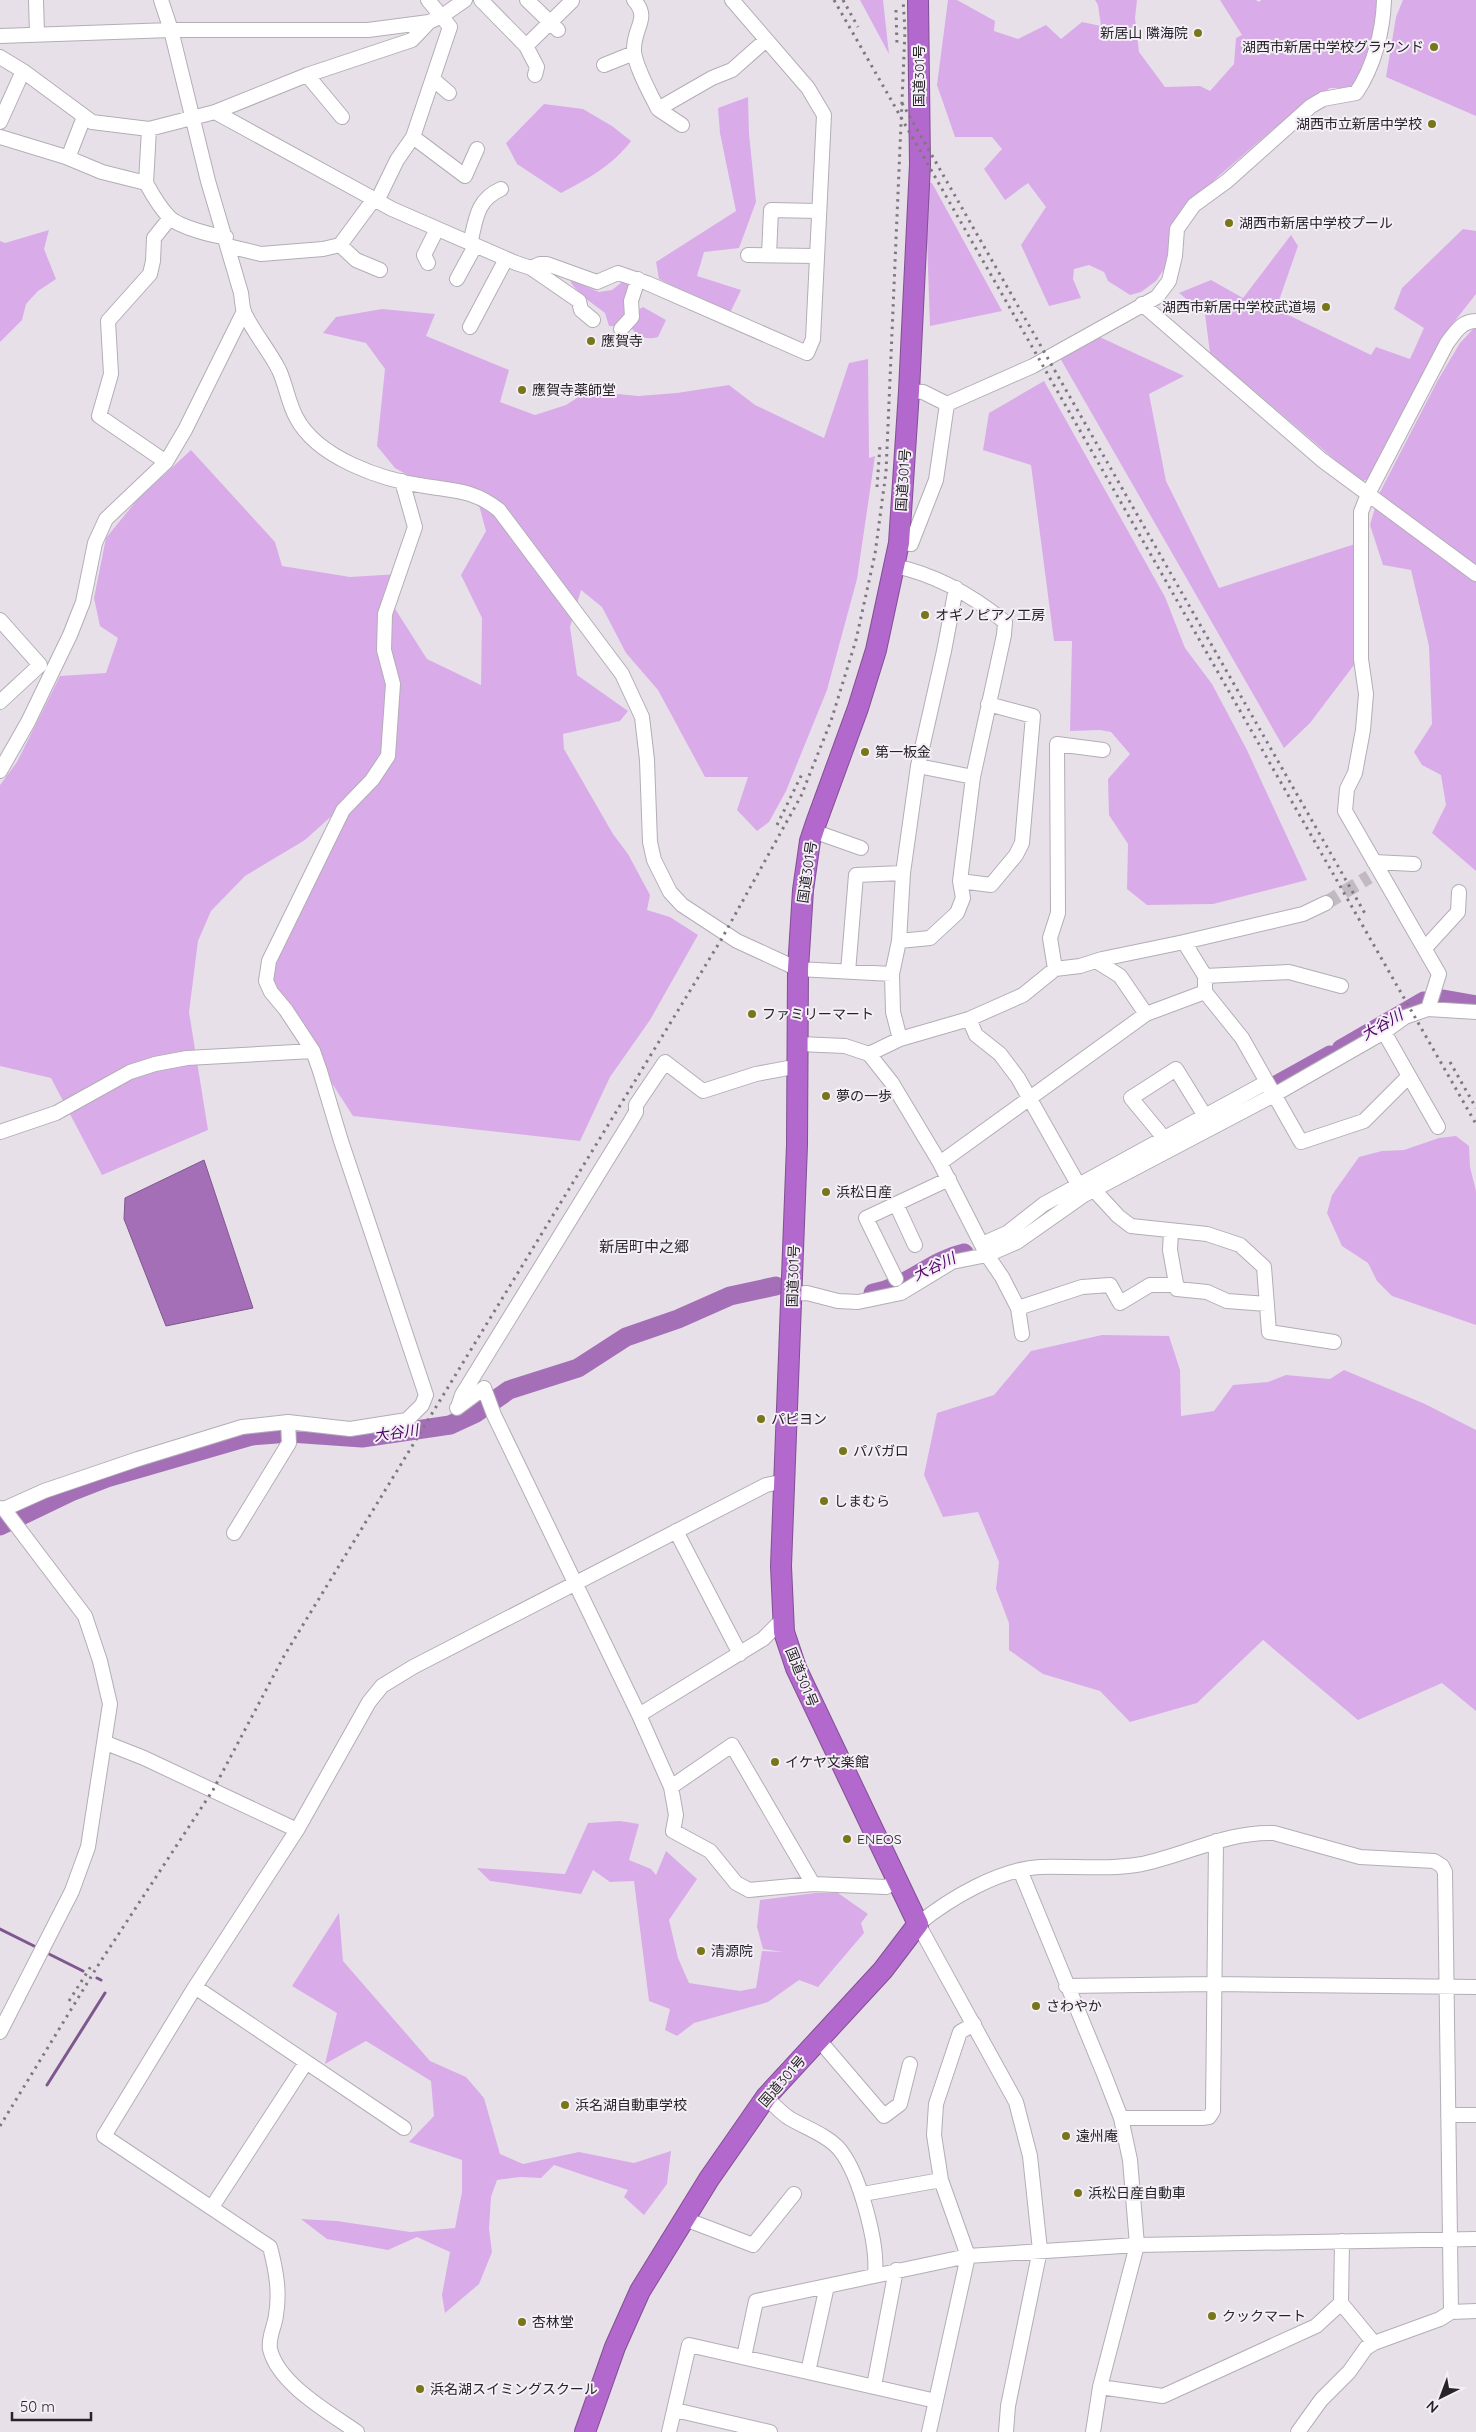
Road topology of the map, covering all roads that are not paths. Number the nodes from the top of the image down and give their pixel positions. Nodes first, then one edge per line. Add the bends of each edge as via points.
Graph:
1 (36, 0) edge
2 (161, 0) edge
3 (428, 0) edge
4 (465, 0) edge
5 (481, 0) edge
6 (527, 0) edge
7 (571, 0) edge
8 (634, 0) edge
9 (732, 0) edge
10 (918, 0) edge
11 (1384, 0) edge
12 (442, 16) junction
13 (429, 22) junction
14 (554, 26) junction
15 (170, 30) junction
16 (36, 34) junction
17 (0, 36) edge
18 (766, 40) junction
19 (526, 46) junction
20 (634, 53) junction
21 (0, 58) edge
22 (604, 65) dead end
23 (23, 71) junction
24 (306, 75) junction
25 (535, 75) dead end
26 (434, 80) junction
27 (449, 93) dead end
28 (658, 109) junction
29 (215, 112) junction
30 (84, 117) junction
31 (342, 117) dead end
32 (193, 119) junction
33 (0, 122) edge
34 (682, 125) dead end
35 (149, 129) junction
36 (0, 137) edge
37 (413, 137) junction
38 (477, 149) dead end
39 (68, 158) junction
40 (146, 183) junction
41 (501, 189) dead end
42 (376, 200) junction
43 (818, 211) junction
44 (170, 218) junction
45 (437, 229) junction
46 (227, 242) junction
47 (340, 245) junction
48 (472, 245) junction
49 (748, 255) dead end
50 (769, 255) junction
51 (816, 256) junction
52 (506, 259) junction
53 (428, 263) dead end
54 (531, 268) junction
55 (380, 270) dead end
56 (457, 279) dead end
57 (638, 279) junction
58 (1142, 304) junction
59 (244, 311) junction
60 (593, 320) dead end
61 (1476, 321) edge
62 (470, 327) dead end
63 (621, 329) dead end
64 (909, 391) junction
65 (947, 404) junction
66 (166, 462) junction
67 (402, 482) junction
68 (1368, 494) junction
69 (899, 543) junction
70 (894, 566) junction
71 (1476, 574) edge
72 (956, 588) junction
73 (0, 620) edge
74 (0, 702) edge
75 (988, 704) junction
76 (1103, 750) dead end
77 (2, 763) edge
78 (918, 766) junction
79 (973, 777) junction
80 (813, 831) junction
81 (861, 848) dead end
82 (1414, 864) dead end
83 (1374, 870) junction
84 (903, 873) junction
85 (960, 881) junction
86 (1459, 892) dead end
87 (1326, 903) tunnel mouth
88 (898, 941) junction
89 (1184, 942) junction
90 (1425, 948) junction
91 (1096, 961) junction
92 (1055, 968) junction
93 (798, 969) junction
94 (848, 972) junction
95 (892, 974) junction
96 (1206, 976) junction
97 (1341, 986) dead end
98 (1205, 992) junction
99 (1428, 1009) junction
100 (1476, 1012) edge
101 (1146, 1014) junction
102 (969, 1019) junction
103 (1384, 1032) junction
104 (900, 1039) junction
105 (799, 1044) junction
106 (313, 1051) junction
107 (869, 1054) junction
108 (798, 1066) junction
109 (1409, 1076) junction
110 (1270, 1088) junction
111 (1031, 1099) junction
112 (1205, 1116) junction
113 (1438, 1127) dead end
114 (0, 1131) edge
115 (1164, 1138) junction
116 (940, 1163) junction
117 (949, 1179) junction
118 (1085, 1190) junction
119 (896, 1204) junction
120 (1171, 1231) junction
121 (915, 1245) dead end
122 (985, 1249) junction
123 (896, 1279) dead end
124 (1177, 1285) junction
125 (793, 1286) junction
126 (1267, 1304) junction
127 (1018, 1308) junction
128 (1022, 1334) dead end
129 (1334, 1342) dead end
130 (288, 1422) junction
131 (785, 1481) junction
132 (2, 1509) edge
133 (676, 1531) junction
134 (234, 1533) dead end
135 (574, 1584) junction
136 (783, 1619) junction
137 (740, 1654) junction
138 (639, 1715) junction
139 (106, 1742) junction
140 (671, 1787) junction
141 (297, 1830) junction
142 (1216, 1841) junction
143 (1020, 1870) junction
144 (898, 1881) junction
145 (813, 1884) junction
146 (918, 1924) junction
147 (1215, 1984) junction
148 (1066, 1986) junction
149 (195, 1987) junction
150 (1446, 1987) junction
151 (1476, 1987) edge
152 (974, 2024) junction
153 (0, 2032) edge
154 (819, 2040) junction
155 (306, 2064) junction
156 (910, 2064) dead end
157 (766, 2097) junction
158 (1476, 2114) edge
159 (1448, 2115) junction
160 (1121, 2118) junction
161 (404, 2128) dead end
162 (941, 2180) junction
163 (794, 2194) dead end
164 (863, 2194) junction
165 (212, 2207) junction
166 (685, 2219) junction
167 (1450, 2239) junction
168 (1476, 2239) edge
169 (1342, 2241) junction
170 (1137, 2245) junction
171 (1040, 2250) junction
172 (968, 2256) junction
173 (896, 2270) junction
174 (875, 2274) junction
175 (827, 2286) junction
176 (1341, 2303) junction
177 (1476, 2311) edge
178 (1451, 2312) junction
179 (1374, 2343) junction
180 (744, 2357) junction
181 (808, 2372) junction
182 (874, 2386) junction
183 (1100, 2387) junction
184 (936, 2401) junction
185 (675, 2410) junction
186 (358, 2432) edge
187 (585, 2432) edge
188 (669, 2432) edge
189 (770, 2432) edge
190 (929, 2432) edge
191 (1006, 2432) edge
192 (1093, 2432) edge
193 (1298, 2432) edge

1 - 16 street
2 - 15 street
3 - 12 street
4 - 12 street
5 - 19 street
6 - 14 street
7 - 14 street
8 - 20 street via 641,8 642,18 635,33
9 - 18 street
10 - 64 highway, 国道301号 via 920,164
11 - 58 street via 1383,26 1363,83 1356,93 1323,99 1311,106 1194,205 1177,229 1169,281 1157,297
12 - 13 street
12 - 26 street via 450,27
13 - 15 street via 368,30
13 - 24 street via 412,40
14 - 19 street
15 - 16 street
15 - 32 street
16 - 17 street
18 - 28 street via 732,70
18 - 43 street via 808,88 824,114
19 - 25 street via 537,67
20 - 22 street
20 - 28 street
21 - 23 street
23 - 30 street
23 - 33 street
24 - 29 street
24 - 31 street
26 - 27 street
26 - 37 street
28 - 34 street
29 - 32 street
29 - 42 street
30 - 35 street via 98,124
30 - 39 street
32 - 35 street
32 - 46 street
35 - 40 street
36 - 39 street
37 - 38 street via 465,176
37 - 42 street
39 - 40 street via 96,171
40 - 44 street
41 - 48 street via 481,203
42 - 45 street
42 - 47 street
43 - 50 street via 771,210
43 - 51 street
44 - 46 street
44 - 66 street via 154,238 154,261 150,274 108,321 111,374 99,416
45 - 48 street
45 - 53 street via 424,255
46 - 47 street via 261,254
46 - 59 street
47 - 55 street via 356,260
48 - 52 street
48 - 56 street
49 - 50 street
50 - 51 street
51 - 57 street via 813,339 807,354
52 - 54 street
52 - 62 street
54 - 57 street via 547,264 597,282 618,273
54 - 60 street via 579,301 581,310
57 - 63 street via 631,301 632,317
58 - 65 street via 1033,366
58 - 68 street via 1322,460
59 - 66 street
59 - 67 street via 286,384 296,416 314,441 338,457
61 - 68 street via 1460,327 1447,343
64 - 65 street via 923,392
64 - 69 highway, 国道301号
65 - 69 street via 936,480 911,544
66 - 77 street via 106,519 94,542 83,602 70,635
67 - 93 street via 476,494 499,510 622,674 642,717 650,842 654,860 670,892 682,906 738,941
67 - 106 street via 415,527 385,614 384,650 393,684 388,756 372,780 343,810 269,961 266,981 271,992
68 - 71 street
68 - 83 street via 1361,512 1364,721 1344,811
69 - 70 highway, 国道301号
70 - 72 street via 911,569
70 - 80 highway, 国道301号 via 868,676
72 - 75 street via 1005,622
72 - 78 street
73 - 74 street via 40,665
75 - 79 street
75 - 85 street via 1033,716 1024,836 1016,855 991,885
76 - 92 street via 1057,744 1058,913 1050,938
78 - 79 street
78 - 84 street
79 - 85 street
80 - 81 street
80 - 93 highway, 国道301号 via 803,890
82 - 83 street
83 - 90 street
84 - 88 street
84 - 94 street via 856,876
85 - 88 street via 963,898 956,913 930,938
86 - 90 street via 1458,912
87 - 89 street via 1303,914
88 - 95 street
89 - 91 street
89 - 96 street
90 - 99 street via 1439,974
91 - 92 street
91 - 101 street via 1120,976
92 - 102 street via 1023,995
93 - 94 street
93 - 105 highway, 国道301号
94 - 95 street
95 - 104 street via 893,1012
96 - 97 street via 1289,972
96 - 98 street
98 - 101 street
98 - 110 street via 1242,1038
99 - 100 street
99 - 103 street via 1405,1018
101 - 111 street
102 - 104 street
102 - 111 street via 976,1035 1000,1054
103 - 109 street
103 - 110 street
104 - 107 street
105 - 107 street via 845,1046
105 - 108 highway, 国道301号
106 - 114 street via 187,1058 155,1064 130,1072 56,1113
106 - 130 street via 426,1395 422,1405 408,1420 350,1429
107 - 116 street via 892,1083
108 - 125 highway, 国道301号
108 - 135 street via 756,1074 703,1091 665,1062 462,1395 457,1408 484,1388
109 - 110 street via 1364,1121 1301,1142
109 - 113 street
110 - 112 street
110 - 118 street
111 - 116 street
111 - 118 street
112 - 115 street
112 - 115 street via 1176,1069 1131,1098
115 - 118 street
116 - 117 street
117 - 119 street
117 - 122 street
118 - 120 street via 1131,1226
118 - 122 street via 1044,1204
119 - 121 street
119 - 123 street via 866,1218
120 - 124 street via 1170,1250
120 - 126 street via 1207,1234 1240,1245 1264,1267
122 - 125 street via 952,1262 901,1293 858,1302 838,1302 808,1294
122 - 127 street
124 - 126 street via 1177,1289 1207,1292 1227,1301
124 - 127 street via 1150,1285 1120,1303 1110,1285 1082,1287
125 - 131 highway, 国道301号
126 - 129 street via 1269,1332
127 - 128 street
130 - 132 street via 242,1427 186,1444 44,1491
130 - 134 street via 289,1443
131 - 133 street via 766,1485
131 - 136 highway, 国道301号 via 781,1566
132 - 139 street via 25,1534 85,1616 110,1704
133 - 135 street
133 - 137 street
135 - 138 street
135 - 141 street via 382,1686 369,1702
136 - 137 street via 763,1639
136 - 144 highway, 国道301号 via 796,1668
137 - 138 street
138 - 140 street
139 - 141 street
139 - 153 street via 88,1847 72,1891
140 - 145 street via 676,1815 674,1831 710,1851 736,1884 749,1890
140 - 145 street via 732,1745
141 - 149 street
142 - 143 street via 1129,1866
142 - 147 street
142 - 150 street via 1274,1833 1360,1857 1434,1861 1442,1866 1445,1872
143 - 146 street via 982,1883
143 - 148 street
144 - 145 street via 886,1888
144 - 146 highway, 国道301号
146 - 152 street
146 - 154 highway, 国道301号 via 883,1970
147 - 148 street
147 - 150 street
147 - 160 street via 1213,2111 1209,2117
148 - 160 street
149 - 155 street
149 - 165 street via 104,2136
150 - 151 street
150 - 159 street
152 - 162 street via 960,2032 936,2104 934,2135
152 - 171 street via 1020,2112 1030,2156
154 - 156 street via 884,2116 900,2104
154 - 157 highway, 国道301号
155 - 161 street
155 - 165 street
157 - 164 street via 788,2117 840,2150
157 - 166 highway, 国道301号 via 728,2149
158 - 159 street
159 - 167 street
160 - 170 street via 1130,2160
162 - 164 street
162 - 172 street
163 - 166 street via 753,2245
164 - 174 street via 876,2260
165 - 186 street via 270,2247 278,2280 270,2349 284,2376
166 - 187 highway, 国道301号 via 627,2316
167 - 168 street
167 - 169 street
167 - 178 street
169 - 170 street
169 - 176 street
170 - 171 street
170 - 183 street
171 - 172 street
171 - 191 street via 1008,2406
172 - 173 street
172 - 184 street
173 - 174 street
173 - 182 street
174 - 175 street
175 - 180 street via 756,2301
175 - 181 street
176 - 179 street
176 - 183 street via 1316,2326 1162,2396
177 - 178 street
178 - 179 street
179 - 193 street via 1321,2400
180 - 181 street
180 - 185 street via 689,2345
181 - 182 street
182 - 184 street
183 - 192 street
184 - 190 street
185 - 188 street
185 - 189 street

